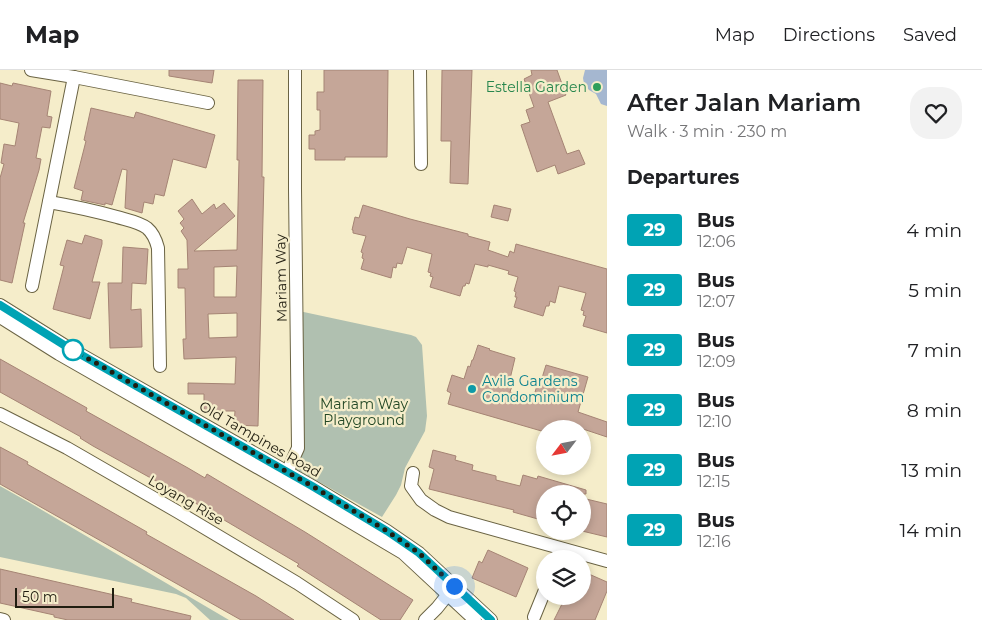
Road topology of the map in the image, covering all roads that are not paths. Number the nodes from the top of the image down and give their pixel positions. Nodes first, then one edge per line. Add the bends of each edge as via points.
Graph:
1 (31, 70) edge
2 (296, 70) edge
3 (420, 70) edge
4 (74, 77) junction
5 (208, 103) dead end
6 (421, 164) dead end
7 (49, 202) junction
8 (32, 286) dead end
9 (0, 305) edge
10 (0, 317) edge
11 (160, 366) dead end
12 (0, 414) edge
13 (414, 473) dead end
14 (285, 477) junction
15 (549, 550) edge
16 (591, 559) edge
17 (607, 561) edge
18 (451, 590) junction
19 (539, 605) edge
20 (534, 617) dead end
21 (0, 619) edge
22 (4, 620) edge
23 (353, 620) edge
24 (425, 620) edge
25 (475, 620) edge
26 (491, 620) edge

1 - 4 street
2 - 14 street, Mariam Way via 298,449
3 - 6 street
4 - 5 street
4 - 7 street
7 - 8 street
7 - 11 street via 140,224 154,235 158,248
9 - 14 street, Old Tampines Road
10 - 14 street, Old Tampines Road via 59,354
12 - 23 street, Loyang Rise via 178,512
13 - 15 street via 411,486 421,500 435,510
14 - 18 street, Old Tampines Road via 405,542
16 - 17 street
18 - 24 street
18 - 25 street, Old Tampines Road
18 - 26 street, Old Tampines Road
19 - 20 street
21 - 22 street

